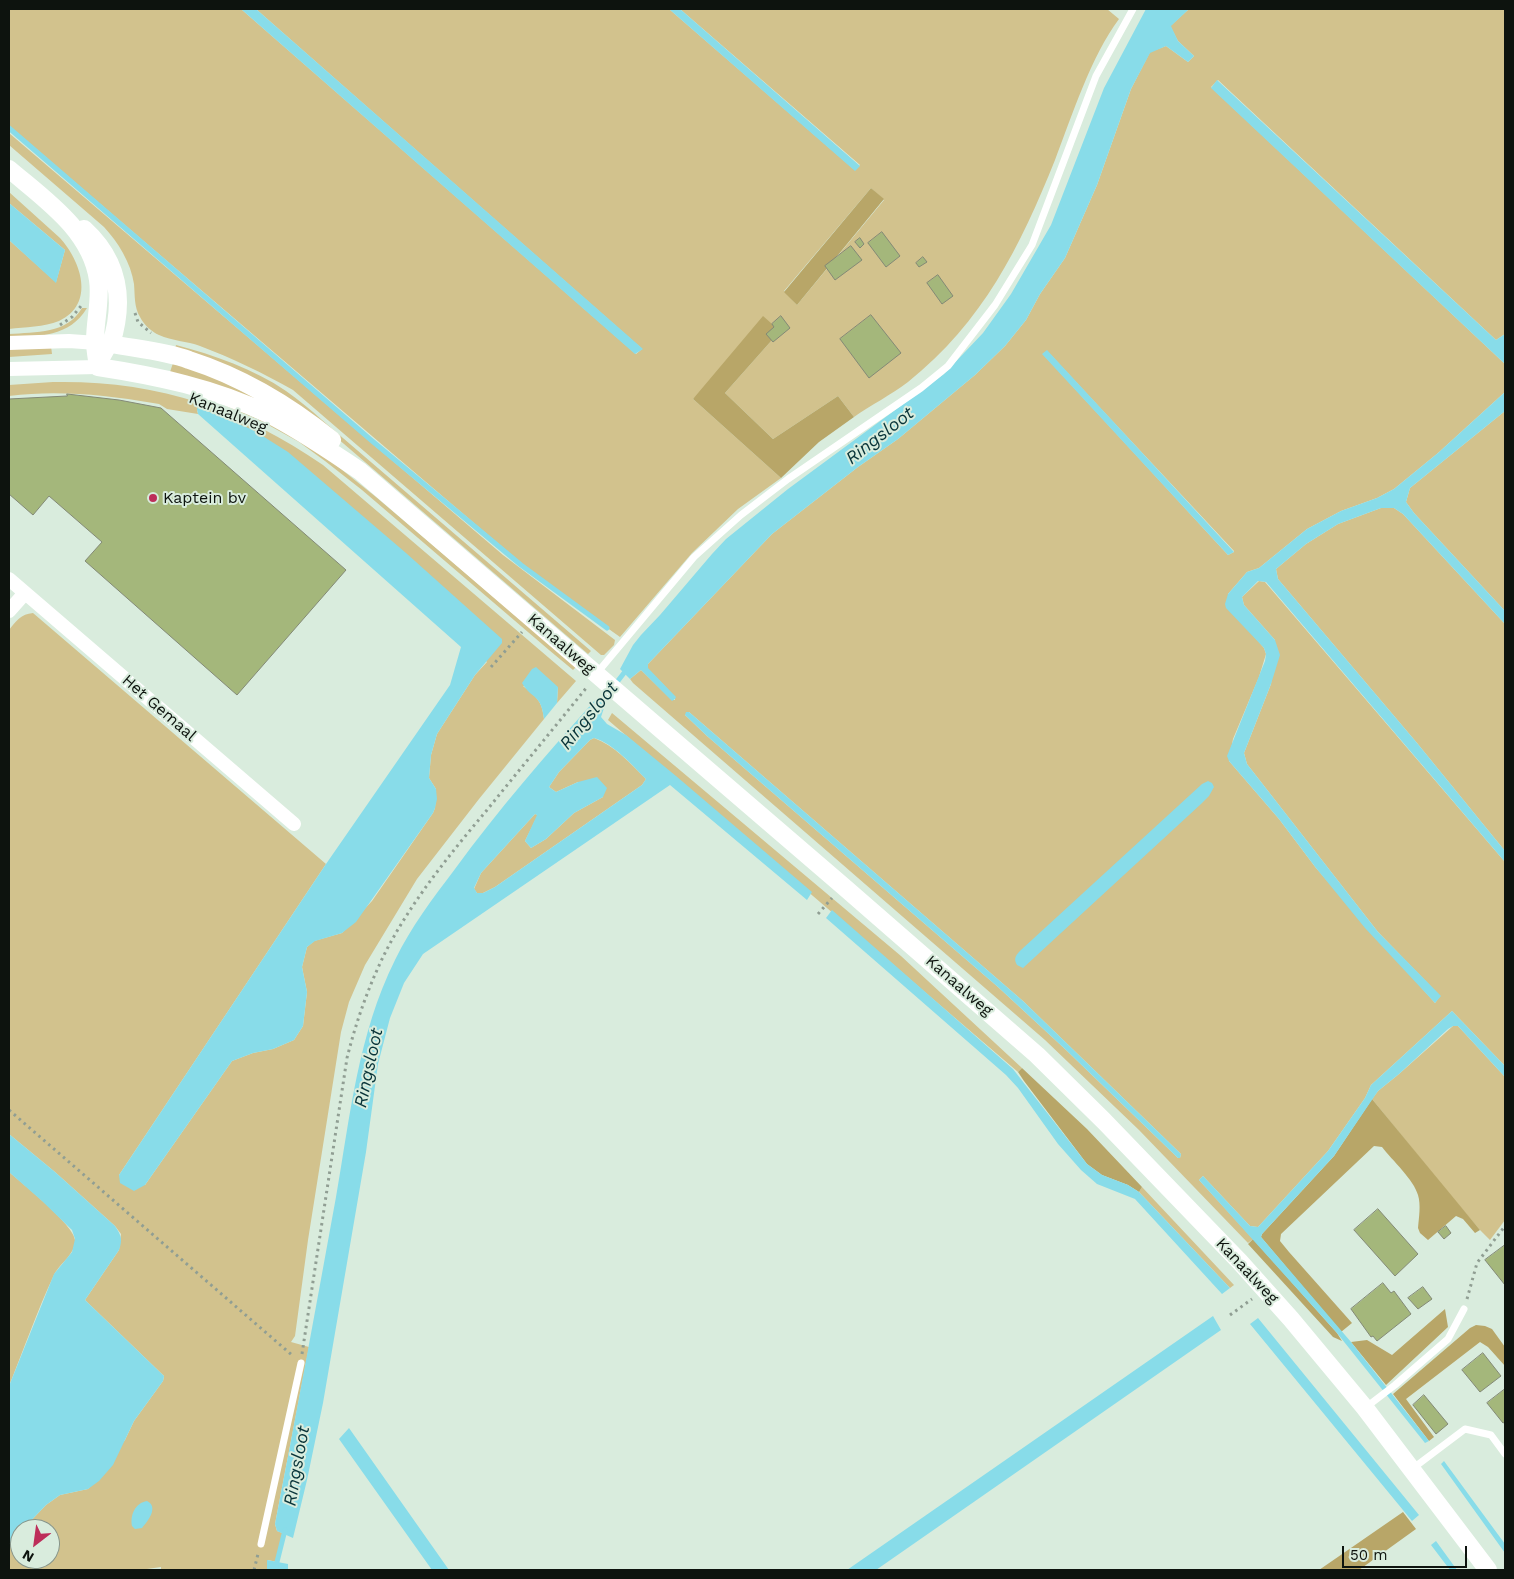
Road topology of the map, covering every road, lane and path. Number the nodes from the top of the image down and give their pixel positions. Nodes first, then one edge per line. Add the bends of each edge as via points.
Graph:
1 (1133, 9) edge
2 (9, 169) edge
3 (82, 304) dead end
4 (134, 310) dead end
5 (53, 329) dead end
6 (157, 336) dead end
7 (9, 343) edge
8 (103, 343) junction
9 (98, 367) junction
10 (9, 368) edge
11 (360, 471) junction
12 (9, 579) edge
13 (25, 593) junction
14 (9, 611) edge
15 (527, 625) junction
16 (529, 638) dead end
17 (491, 667) dead end
18 (595, 680) junction
19 (580, 681) dead end
20 (593, 694) dead end
21 (294, 824) dead end
22 (830, 894) dead end
23 (833, 897) dead end
24 (9, 1110) edge
25 (1505, 1226) edge
26 (1245, 1293) dead end
27 (1258, 1294) junction
28 (1258, 1306) dead end
29 (1464, 1309) joint
30 (1230, 1315) dead end
31 (301, 1363) junction
32 (1366, 1408) junction
33 (1505, 1454) edge
34 (1412, 1469) junction
35 (261, 1544) joint
36 (254, 1570) edge
37 (1488, 1570) edge

1 - 18 lane via 1096,76 1032,245 995,305 948,366 741,515 694,557 605,662
2 - 8 street via 59,212 88,248 98,280
3 - 5 path via 67,322
4 - 6 path via 138,322
7 - 8 street
8 - 9 street
8 - 11 street, Kanaalweg via 189,359 238,379 308,421 342,449
9 - 10 street
9 - 11 street, Kanaalweg via 193,385 240,402 288,425
11 - 15 street, Kanaalweg
12 - 13 street, Het Gemaal
13 - 14 street
13 - 21 street, Het Gemaal
15 - 16 path, Kanaalweg
15 - 17 path
15 - 18 street, Kanaalweg
18 - 19 path, Kanaalweg
18 - 20 path, Kanaalweg
18 - 27 street, Kanaalweg via 624,697 1037,1055 1240,1262
18 - 31 path via 453,850 385,954 369,990 347,1058
22 - 23 path
24 - 31 path
25 - 29 path via 1477,1264
26 - 27 path, Kanaalweg
27 - 28 path, Kanaalweg
27 - 30 path
27 - 32 street, Kanaalweg
29 - 32 lane via 1448,1339
31 - 35 lane
32 - 34 street, Kanaalweg
33 - 34 lane via 1491,1435 1465,1430
34 - 37 street, Kanaalweg
35 - 36 path

